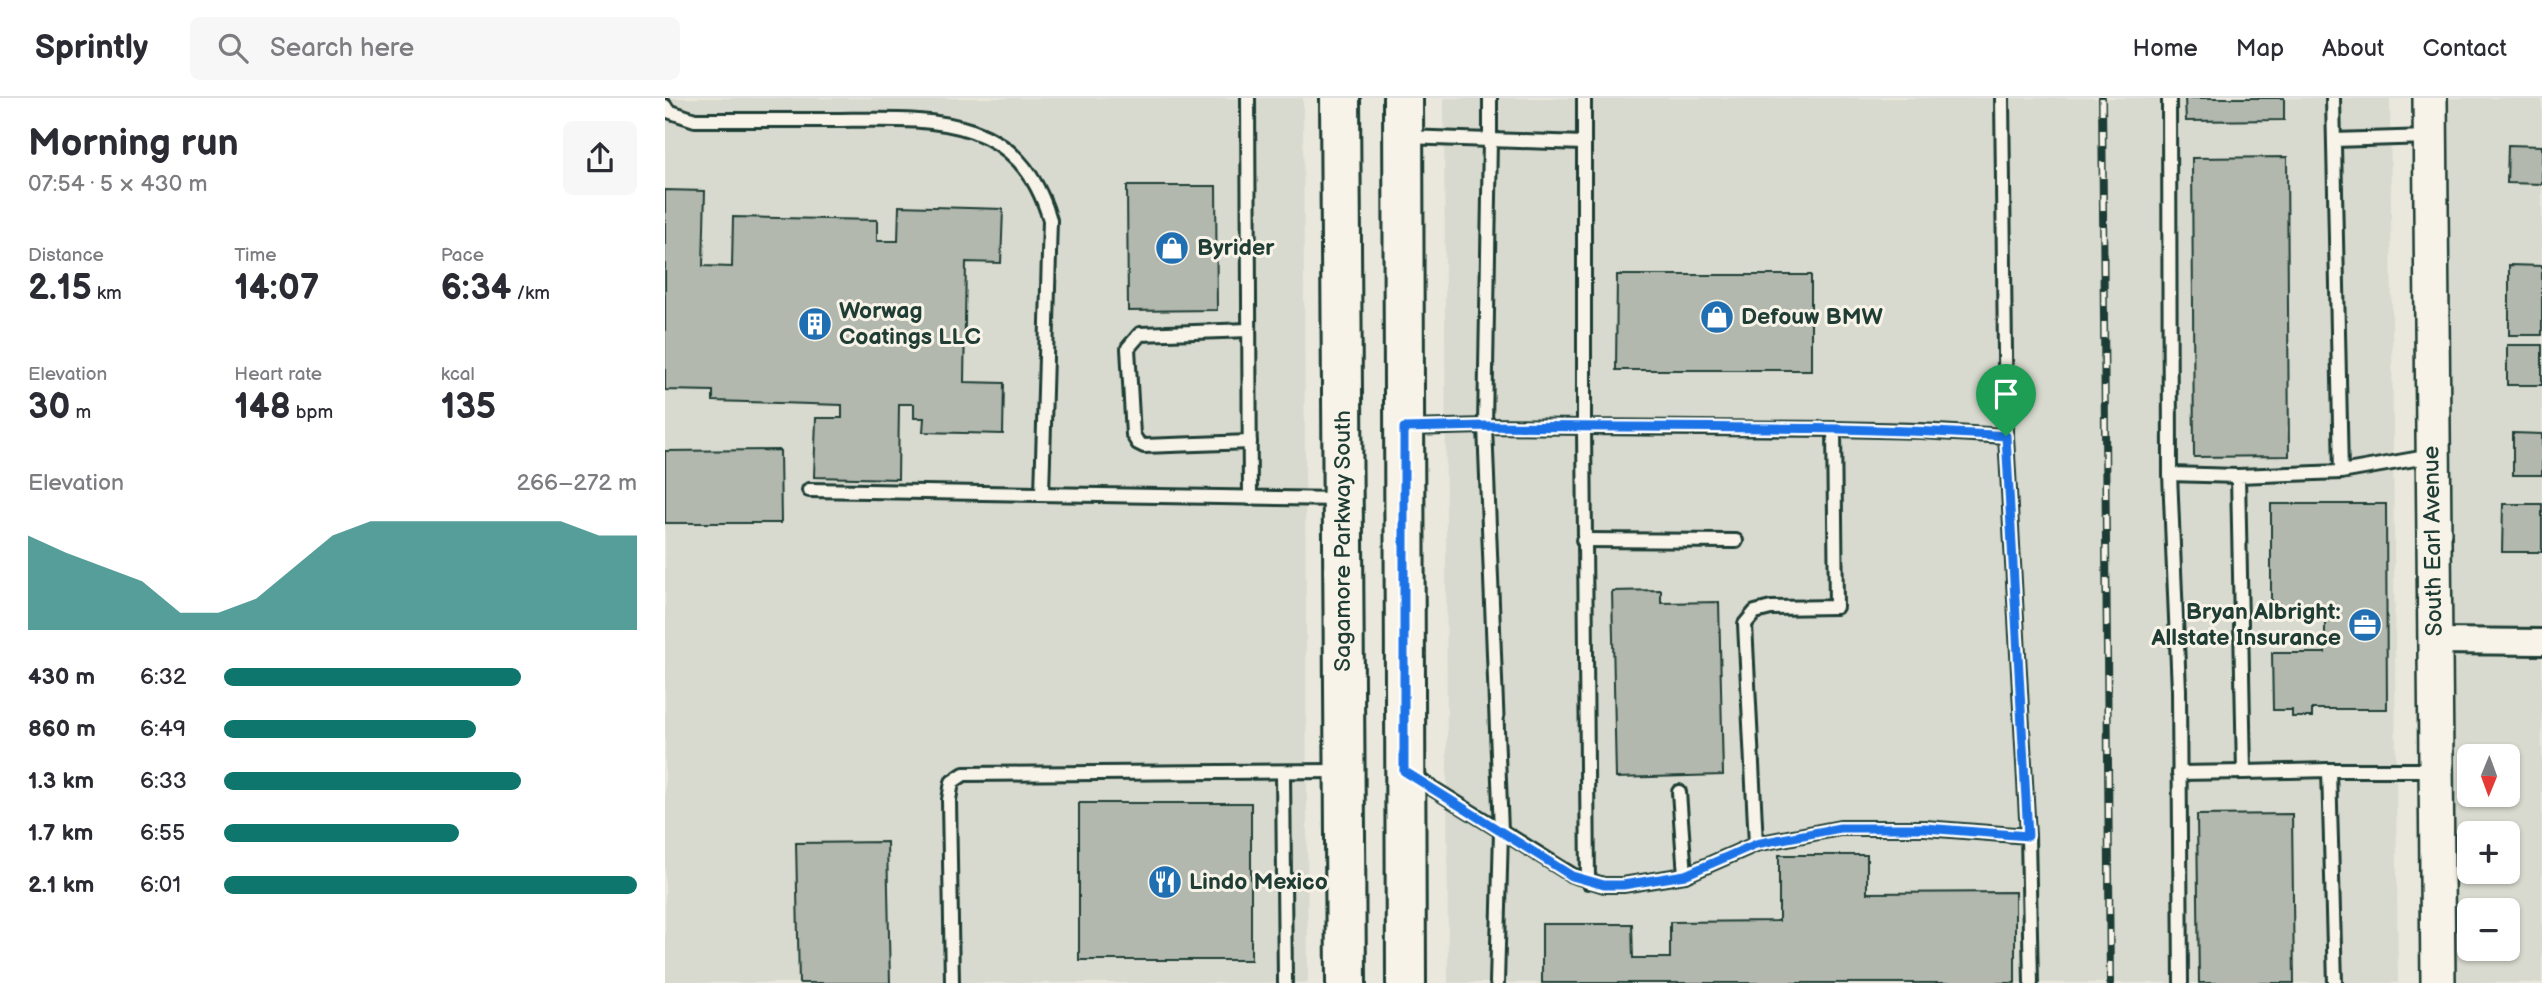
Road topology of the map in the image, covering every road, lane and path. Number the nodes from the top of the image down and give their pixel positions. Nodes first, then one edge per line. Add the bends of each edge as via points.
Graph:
1 (1248, 98) edge
2 (1341, 98) edge
3 (1403, 98) edge
4 (1490, 98) edge
5 (1584, 98) edge
6 (2002, 98) edge
7 (2169, 98) edge
8 (2333, 98) edge
9 (2430, 98) edge
10 (665, 106) edge
11 (1403, 137) junction
12 (2431, 137) junction
13 (1490, 140) junction
14 (2334, 140) junction
15 (1584, 142) junction
16 (1249, 330) junction
17 (1485, 426) junction
18 (1584, 427) junction
19 (1404, 428) junction
20 (1834, 429) junction
21 (2006, 436) junction
22 (1250, 442) junction
23 (2432, 456) junction
24 (2341, 472) junction
25 (2170, 474) junction
26 (2238, 475) junction
27 (809, 490) dead end
28 (1042, 494) junction
29 (1250, 498) junction
30 (1343, 499) junction
31 (1583, 540) junction
32 (1736, 541) dead end
33 (2435, 641) junction
34 (2542, 642) edge
35 (2329, 770) junction
36 (2436, 770) junction
37 (1343, 771) junction
38 (1404, 771) junction
39 (1283, 772) junction
40 (2244, 772) junction
41 (2179, 773) junction
42 (1679, 792) dead end
43 (1501, 831) junction
44 (2028, 836) junction
45 (1756, 844) junction
46 (1685, 875) junction
47 (1588, 882) junction
48 (952, 983) edge
49 (1285, 983) edge
50 (1346, 983) edge
51 (1406, 983) edge
52 (1497, 983) edge
53 (2031, 983) edge
54 (2181, 983) edge
55 (2335, 983) edge
56 (2438, 983) edge

1 - 16 lane
2 - 30 main road, Sagamore Parkway South
3 - 11 main road
4 - 13 lane
5 - 15 lane
6 - 21 lane
7 - 25 lane
8 - 14 lane
9 - 12 street, South Earl Avenue
10 - 28 lane via 695,120 925,120 971,129 1007,149 1043,195 1050,220
11 - 13 lane
11 - 19 main road
12 - 14 lane
12 - 23 street, South Earl Avenue
13 - 15 lane
13 - 17 lane
14 - 24 lane
15 - 18 lane
16 - 22 lane
16 - 22 lane via 1140,334 1128,348 1133,435 1138,443
17 - 18 lane
17 - 19 lane
17 - 43 lane
18 - 20 lane
18 - 31 lane
19 - 38 main road
20 - 21 lane
20 - 45 lane via 1836,607 1771,608 1755,612 1745,624
21 - 44 lane
22 - 29 lane
23 - 24 lane
23 - 33 street, South Earl Avenue
24 - 26 lane
25 - 26 lane
25 - 41 lane
26 - 40 lane
27 - 28 lane
28 - 29 lane
29 - 30 lane
30 - 37 main road, Sagamore Parkway South
31 - 32 lane
31 - 47 lane
33 - 34 street
33 - 36 street, South Earl Avenue
35 - 36 lane
35 - 40 lane
35 - 55 lane
36 - 56 street, South Earl Avenue
37 - 39 lane
37 - 50 main road, Sagamore Parkway South
38 - 43 lane
38 - 51 main road
39 - 48 lane via 964,774 952,782 949,800
39 - 49 lane
40 - 41 lane
41 - 54 lane
42 - 46 lane
43 - 47 lane
43 - 52 lane
44 - 45 lane via 1925,828 1840,828
44 - 53 lane
45 - 46 lane
46 - 47 lane via 1623,885

